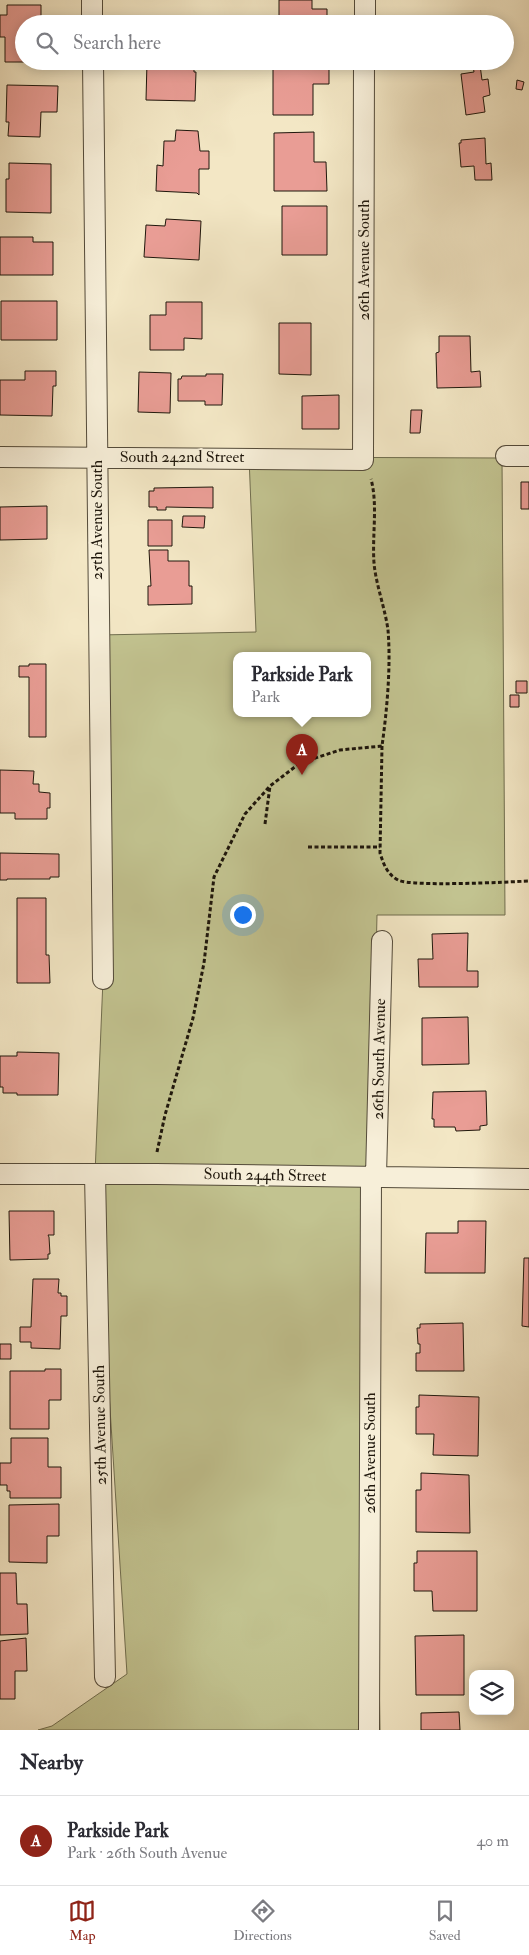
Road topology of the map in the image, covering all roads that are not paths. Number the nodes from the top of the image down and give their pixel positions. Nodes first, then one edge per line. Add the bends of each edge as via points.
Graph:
1 (92, 0) edge
2 (365, 0) edge
3 (92, 15) edge
4 (365, 15) edge
5 (93, 70) edge
6 (364, 70) edge
7 (0, 456) edge
8 (506, 456) dead end
9 (529, 456) edge
10 (97, 457) junction
11 (364, 460) joint
12 (382, 941) dead end
13 (104, 979) dead end
14 (0, 1174) edge
15 (95, 1174) junction
16 (373, 1176) junction
17 (529, 1179) edge
18 (105, 1677) dead end
19 (369, 1730) edge

1 - 3 street
2 - 4 street
5 - 10 street, 25th Avenue South
6 - 11 street, 26th Avenue South
7 - 10 street, South 242nd Street
8 - 9 street
10 - 11 street, South 242nd Street
10 - 13 street, 25th Avenue South
12 - 16 street, 26th South Avenue
14 - 15 street, South 244th Street
15 - 16 street, South 244th Street
15 - 18 street, 25th Avenue South
16 - 17 street, South 244th Street
16 - 19 street, 26th Avenue South

